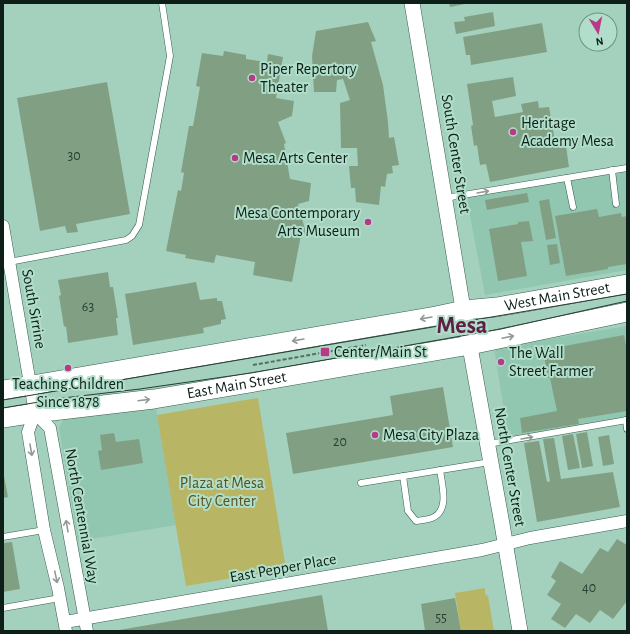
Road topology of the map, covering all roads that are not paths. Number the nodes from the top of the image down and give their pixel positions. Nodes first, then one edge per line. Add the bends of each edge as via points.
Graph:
1 (162, 3) edge
2 (412, 3) edge
3 (627, 168) edge
4 (612, 170) junction
5 (567, 178) junction
6 (445, 198) junction
7 (616, 204) dead end
8 (573, 207) dead end
9 (3, 226) edge
10 (9, 262) junction
11 (627, 284) edge
12 (464, 310) junction
13 (627, 312) edge
14 (470, 345) junction
15 (3, 390) edge
16 (33, 399) junction
17 (3, 418) edge
18 (626, 420) edge
19 (627, 429) edge
20 (488, 444) junction
21 (491, 462) junction
22 (440, 470) junction
23 (403, 476) junction
24 (361, 483) dead end
25 (627, 521) edge
26 (44, 530) junction
27 (3, 537) edge
28 (506, 544) junction
29 (60, 598) junction
30 (3, 608) edge
31 (86, 625) edge
32 (65, 627) edge
33 (520, 631) edge

1 - 10 lane via 170,56 136,231 126,240
2 - 6 street, South Center Street
3 - 4 lane
4 - 5 lane
4 - 7 lane
6 -> 5 lane
5 - 8 lane
6 - 12 street, South Center Street
9 - 10 street, South Sirrine
10 - 16 street, South Sirrine
11 - 12 main road, West Main Street via 497,307
12 - 14 street, North Center Street
12 -> 16 main road, East Main Street
14 -> 13 main road, West Main Street
16 -> 14 main road, East Main Street via 154,399
14 - 20 street, North Center Street
15 - 16 main road, East Main Street
16 - 17 main road, East Main Street
16 -> 26 street via 28,432
31 -> 16 street, North Centennial Way via 50,428
18 - 19 lane
20 -> 18 lane
20 - 21 street, North Center Street
21 - 22 lane
21 - 28 street, North Center Street
22 - 23 lane
22 - 23 lane via 443,509 431,518 416,521 408,511
23 - 24 lane
25 - 28 street, East Pepper Place
26 - 27 lane
26 -> 29 street
28 - 31 street, East Pepper Place
28 - 33 street, North Center Street
29 - 30 lane
29 - 32 street
31 - 32 street, East Pepper Place

